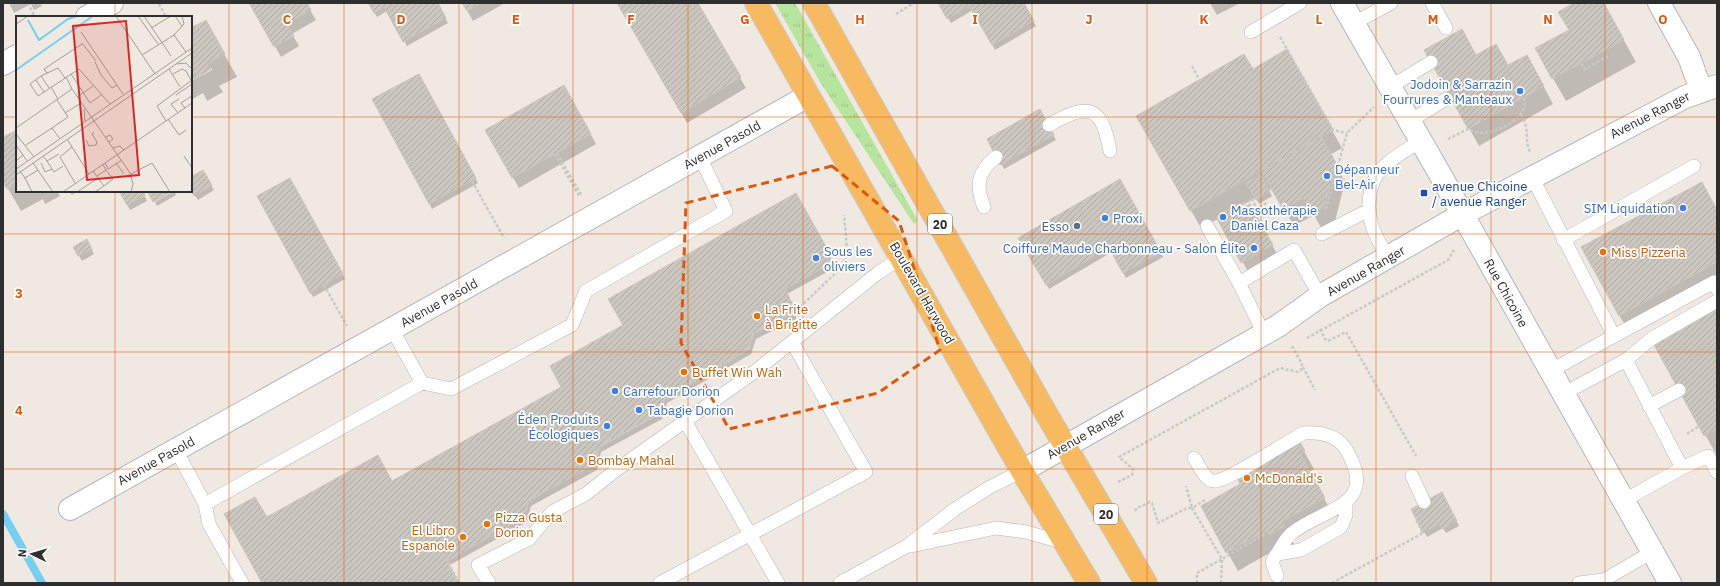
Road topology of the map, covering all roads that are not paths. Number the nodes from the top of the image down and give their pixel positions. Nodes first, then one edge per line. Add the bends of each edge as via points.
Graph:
1 (112, 3) edge
2 (756, 3) edge
3 (814, 3) edge
4 (1300, 3) edge
5 (1342, 3) edge
6 (1391, 3) edge
7 (1432, 3) edge
8 (1659, 3) edge
9 (89, 16) edge
10 (1354, 23) junction
11 (1446, 28) dead end
12 (1251, 32) dead end
13 (16, 57) edge
14 (1431, 62) dead end
15 (3, 64) edge
16 (1390, 87) junction
17 (1709, 88) edge
18 (808, 96) junction
19 (1446, 99) dead end
20 (1410, 120) junction
21 (1049, 125) dead end
22 (1421, 141) junction
23 (1110, 151) dead end
24 (700, 157) junction
25 (996, 157) dead end
26 (1694, 166) dead end
27 (1532, 177) junction
28 (984, 207) dead end
29 (1369, 210) junction
30 (1463, 214) junction
31 (1207, 226) dead end
32 (1322, 234) dead end
33 (1563, 240) junction
34 (902, 257) junction
35 (1388, 258) junction
36 (1239, 283) junction
37 (1717, 289) edge
38 (1320, 296) junction
39 (1717, 301) edge
40 (392, 329) junction
41 (1264, 334) junction
42 (1614, 336) junction
43 (792, 342) junction
44 (1626, 360) junction
45 (1550, 371) junction
46 (422, 383) junction
47 (1679, 390) dead end
48 (1563, 394) junction
49 (1650, 406) junction
50 (685, 421) junction
51 (1065, 445) junction
52 (176, 450) junction
53 (1713, 454) edge
54 (1194, 458) dead end
55 (1682, 468) junction
56 (1022, 471) junction
57 (1717, 472) edge
58 (1412, 476) dead end
59 (1346, 501) junction
60 (1623, 501) junction
61 (1424, 502) dead end
62 (205, 504) junction
63 (70, 509) dead end
64 (750, 534) junction
65 (1066, 543) junction
66 (907, 546) junction
67 (1652, 552) junction
68 (1277, 554) junction
69 (1277, 576) dead end
70 (860, 578) edge
71 (242, 583) edge
72 (489, 583) edge
73 (660, 583) edge
74 (778, 583) edge
75 (840, 583) edge
76 (1089, 583) edge
77 (1146, 583) edge
78 (1579, 583) edge
79 (1670, 583) edge

1 - 9 street
2 - 18 highway, Boulevard Harwood
3 - 51 highway, 20
4 - 12 lane
5 - 10 street, Rue Chicoine
6 - 10 lane
7 - 11 lane
8 - 17 street
10 - 16 street, Rue Chicoine
13 - 15 street
14 - 16 lane
16 - 20 street, Rue Chicoine
17 - 27 street, Avenue Ranger via 1679,100
18 - 24 street, Avenue Pasold
18 - 34 highway, Boulevard Harwood
19 - 20 lane
20 - 22 street, Rue Chicoine
21 - 23 lane via 1076,111 1093,112 1107,132
22 - 29 lane via 1380,170 1371,188
22 - 30 street, Rue Chicoine
24 - 40 street, Avenue Pasold
24 - 46 lane via 726,211 586,291 572,325 451,389
25 - 28 lane via 986,165 979,180 980,199
26 - 33 lane
27 - 30 street, Avenue Ranger
27 - 33 lane
29 - 32 lane
29 - 35 lane via 1374,231
30 - 35 street, Avenue Ranger
30 - 45 street, Rue Chicoine
31 - 36 lane
33 - 42 lane
34 - 43 lane via 878,273
34 - 56 highway, Boulevard Harwood
35 - 38 street, Avenue Ranger
36 - 38 lane via 1294,250
36 - 41 lane
37 - 42 lane via 1714,282
38 - 41 street, Avenue Ranger
39 - 44 lane via 1651,339
40 - 46 lane
40 - 52 street, Avenue Pasold
41 - 51 street, Avenue Ranger
42 - 45 lane
43 - 50 lane
43 - 64 lane via 866,472
44 - 48 lane
44 - 49 lane
45 - 48 street, Rue Chicoine
46 - 62 lane
47 - 49 lane
48 - 60 street, Rue Chicoine
49 - 55 lane
50 - 64 lane
50 - 72 lane via 586,494 552,512 529,539 478,565
51 - 56 street, Avenue Ranger
51 - 77 highway, 20
52 - 62 lane
52 - 63 street, Avenue Pasold
53 - 55 lane
53 - 57 lane
54 - 59 lane via 1207,478 1213,481 1229,476 1304,433 1325,434 1345,447 1357,472 1358,482 1355,490
55 - 60 lane
56 - 65 highway, Boulevard Harwood
56 - 66 lane via 990,487 956,509
58 - 61 lane
59 - 68 lane via 1291,534
59 - 68 lane via 1346,515 1341,527 1301,550
60 - 67 street, Rue Chicoine
62 - 71 lane via 209,524
64 - 73 lane
64 - 74 lane
65 - 66 lane via 1010,528 996,528
65 - 76 highway, Boulevard Harwood
66 - 70 lane
67 - 78 lane via 1604,580
67 - 79 street, Rue Chicoine
68 - 69 lane via 1272,562
70 - 75 lane

